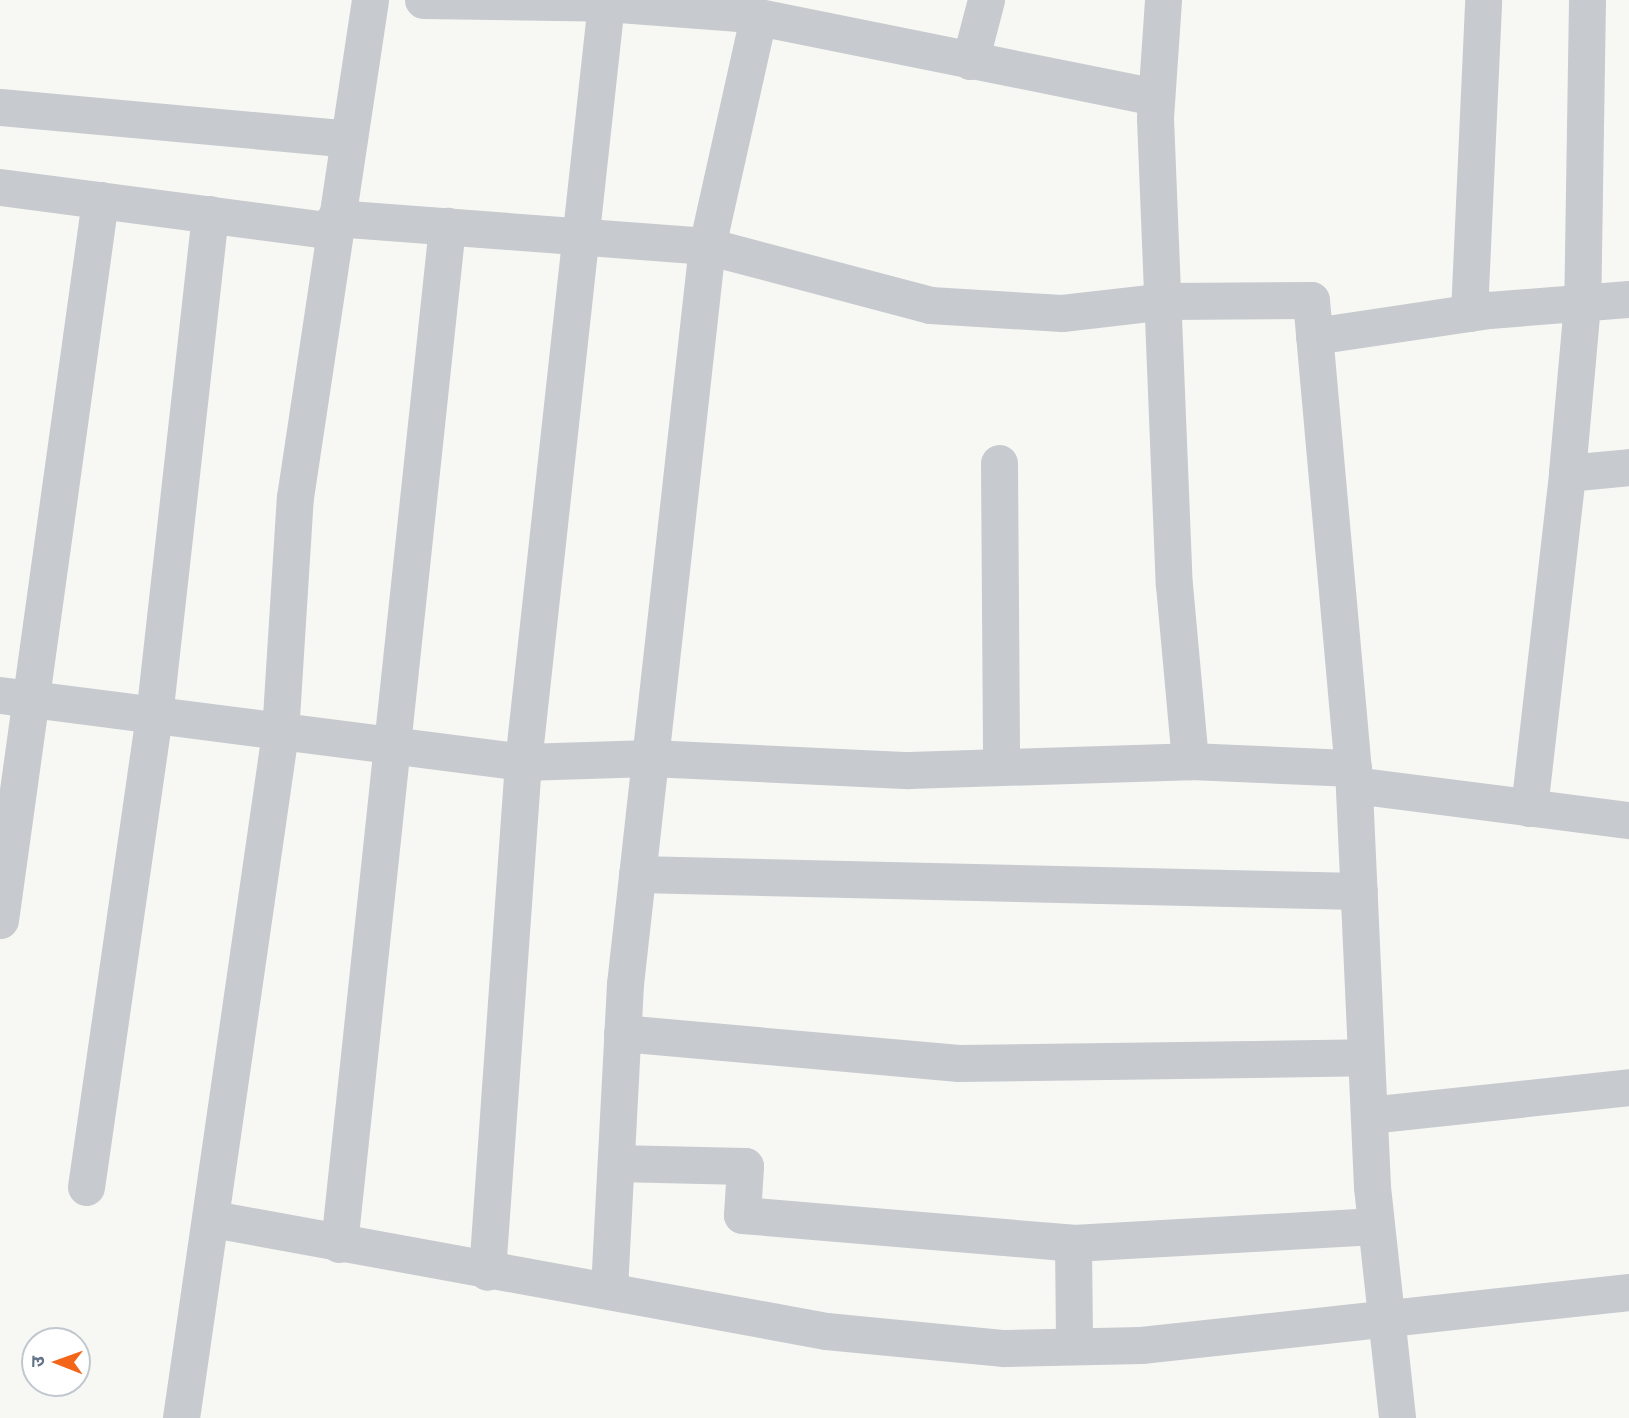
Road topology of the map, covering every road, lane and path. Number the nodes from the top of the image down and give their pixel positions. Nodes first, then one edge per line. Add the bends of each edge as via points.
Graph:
1 (370, 0) edge
2 (423, 0) edge
3 (986, 0) edge
4 (1163, 0) edge
5 (1483, 0) edge
6 (1587, 0) edge
7 (508, 2) edge
8 (606, 3) junction
9 (758, 17) junction
10 (970, 61) junction
11 (1156, 97) junction
12 (0, 107) edge
13 (349, 139) junction
14 (0, 187) edge
15 (100, 200) junction
16 (210, 214) junction
17 (335, 224) junction
18 (447, 226) junction
19 (581, 236) junction
20 (707, 246) junction
21 (1629, 299) edge
22 (1165, 301) junction
23 (1582, 304) junction
24 (1469, 313) junction
25 (1314, 335) junction
26 (999, 463) dead end
27 (1629, 467) edge
28 (1567, 474) junction
29 (15, 697) edge
30 (154, 716) junction
31 (281, 733) junction
32 (393, 747) junction
33 (650, 758) junction
34 (1190, 761) junction
35 (523, 762) junction
36 (1001, 768) junction
37 (1354, 777) junction
38 (1529, 808) junction
39 (1629, 820) edge
40 (637, 874) junction
41 (1359, 891) junction
42 (0, 920) edge
43 (622, 1033) junction
44 (1366, 1056) junction
45 (1629, 1087) edge
46 (1369, 1115) junction
47 (616, 1163) junction
48 (86, 1187) dead end
49 (213, 1219) junction
50 (1376, 1226) junction
51 (1073, 1243) junction
52 (340, 1244) junction
53 (487, 1272) junction
54 (609, 1289) junction
55 (1629, 1292) edge
56 (1386, 1320) junction
57 (1074, 1346) junction
58 (181, 1418) edge
59 (1396, 1418) edge

1 - 13 street
2 - 7 street
3 - 10 street
4 - 11 street
5 - 24 street
6 - 23 street
7 - 8 street
8 - 9 street
8 - 19 street
9 - 10 street
9 - 20 street
10 - 11 street
11 - 22 street
12 - 13 street
13 - 17 street
14 - 15 street
15 - 16 street
15 - 29 street
16 - 17 street
16 - 30 street
17 - 18 street
17 - 31 street via 295,497
18 - 19 street
18 - 32 street
19 - 20 street
19 - 35 street
20 - 22 street via 930,305 1062,313
20 - 33 street
21 - 23 street
22 - 25 street via 1311,300
22 - 34 street via 1174,585
23 - 24 street
23 - 28 street
24 - 25 street
25 - 37 street
26 - 36 street
27 - 28 street
28 - 38 street
29 - 30 street
29 - 42 street
30 - 31 street
30 - 48 street
31 - 32 street
31 - 49 street
32 - 35 street
32 - 52 street
33 - 35 street
33 - 36 street via 909,770
33 - 40 street
34 - 36 street
34 - 37 street
35 - 53 street
37 - 38 street
37 - 41 street
38 - 39 street
40 - 41 street
40 - 43 street
41 - 44 street
43 - 44 street via 959,1063
43 - 47 street
44 - 46 street
45 - 46 street
46 - 50 street
47 - 51 street via 745,1166 742,1214
47 - 54 street
49 - 52 street
49 - 58 street
50 - 51 street
50 - 56 street
51 - 57 street
52 - 53 street
53 - 54 street
54 - 57 street via 826,1331 1004,1348
55 - 56 street
56 - 57 street
56 - 59 street

